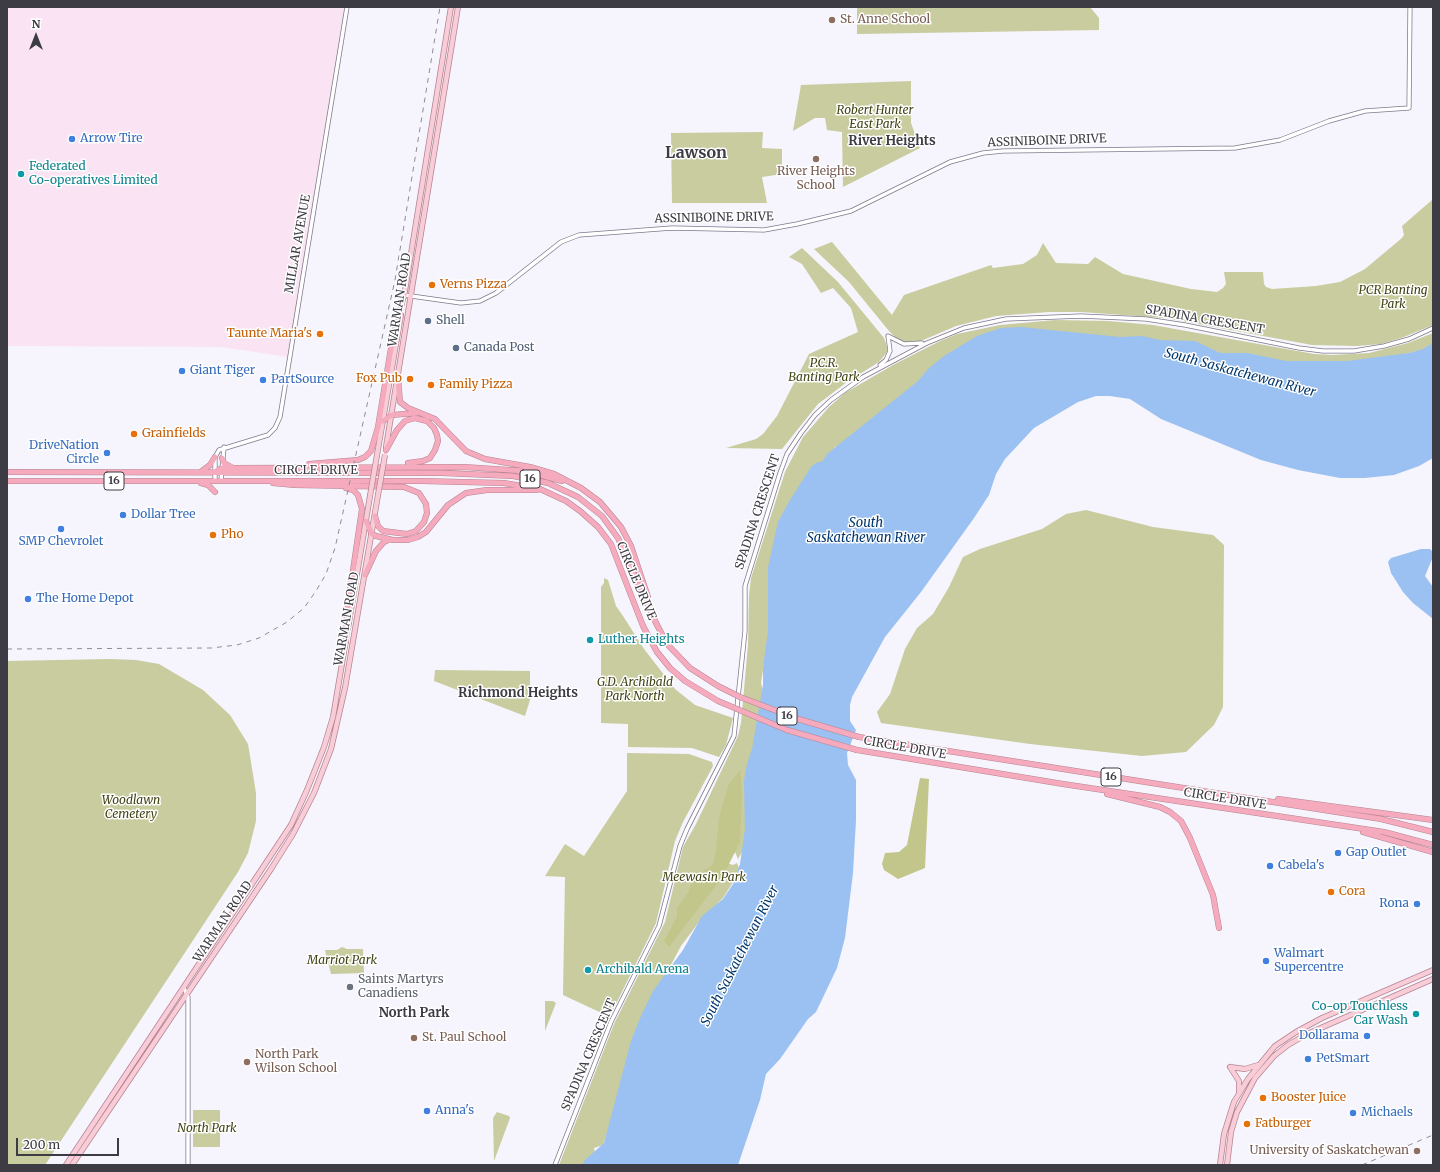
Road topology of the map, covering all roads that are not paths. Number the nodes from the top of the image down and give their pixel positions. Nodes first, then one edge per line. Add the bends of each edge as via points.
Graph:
1 (347, 7) edge
2 (451, 7) edge
3 (458, 7) edge
4 (1410, 7) edge
5 (449, 19) junction
6 (448, 64) junction
7 (404, 295) junction
8 (411, 295) junction
9 (1433, 328) edge
10 (927, 342) junction
11 (875, 370) junction
12 (398, 378) junction
13 (425, 414) junction
14 (392, 415) junction
15 (383, 421) junction
16 (224, 447) junction
17 (386, 452) junction
18 (215, 457) junction
19 (222, 458) junction
20 (345, 467) junction
21 (234, 468) junction
22 (270, 468) junction
23 (222, 471) junction
24 (7, 472) edge
25 (199, 472) junction
26 (215, 472) junction
27 (188, 480) junction
28 (7, 481) edge
29 (215, 481) junction
30 (221, 481) junction
31 (248, 481) junction
32 (331, 486) junction
33 (581, 488) junction
34 (540, 489) junction
35 (215, 492) dead end
36 (375, 516) junction
37 (366, 521) junction
38 (372, 534) junction
39 (394, 540) junction
40 (365, 575) junction
41 (655, 621) junction
42 (346, 642) junction
43 (1093, 789) junction
44 (1244, 797) junction
45 (1433, 820) edge
46 (1357, 829) junction
47 (1433, 832) edge
48 (1433, 844) edge
49 (1433, 853) edge
50 (1219, 928) dead end
51 (1433, 970) edge
52 (1433, 980) edge
53 (184, 988) junction
54 (188, 993) junction
55 (1258, 1065) junction
56 (1239, 1093) junction
57 (66, 1165) edge
58 (72, 1165) edge
59 (188, 1165) edge
60 (555, 1165) edge
61 (1220, 1165) edge
62 (1227, 1165) edge

1 - 16 street, MILLAR AVENUE via 280,417 268,435
2 - 5 main road, WARMAN ROAD
3 - 6 main road, WARMAN ROAD
4 - 8 street, ASSINIBOINE DRIVE via 1409,108 1382,108 1357,113 1280,140 1235,148 983,153 950,162 868,204 838,214 764,230 672,228 579,235 562,242 496,293 480,301 461,303
5 - 6 main road via 450,37 446,58
5 - 7 main road, WARMAN ROAD
6 - 8 main road, WARMAN ROAD
7 - 8 street, ASSINIBOINE DRIVE
7 - 15 main road, WARMAN ROAD
7 - 22 highway via 392,342 374,446 369,454 350,461
8 - 12 main road, WARMAN ROAD
9 - 10 street, SPADINA CRESCENT via 1409,339 1384,346 1323,351 1146,319 1048,316 1006,319 976,325
10 - 11 street, SPADINA CRESCENT
10 - 11 street via 904,344 888,336 889,354
11 - 60 street, SPADINA CRESCENT via 846,388 815,415 792,446 782,466 745,586 745,631 734,736 687,829 680,846 659,926 611,1022
12 - 13 highway via 400,402
12 - 14 main road, WARMAN ROAD
13 - 14 highway
13 - 33 highway via 439,422 461,447 472,455 541,470 566,479
14 - 15 highway
14 - 17 main road, WARMAN ROAD
15 - 37 main road, WARMAN ROAD, bridge
16 - 18 street
16 - 19 street
17 - 20 highway via 398,427 408,419 424,420 432,425 436,432 438,441 435,450 430,458 423,461
17 - 36 main road, WARMAN ROAD, bridge
18 - 25 highway via 210,466
18 - 26 street
19 - 21 highway via 224,463
19 - 23 street
20 - 22 highway
20 - 33 highway via 512,470 549,476
21 - 22 highway
21 - 23 highway
23 - 26 highway
23 - 30 street
23 - 41 highway, CIRCLE DRIVE / 16 via 470,474 513,476 548,483 582,500 609,525 634,569
24 - 25 highway, 16
25 - 26 highway, 16
26 - 29 street
27 - 28 highway, CIRCLE DRIVE / 16
27 - 29 highway, CIRCLE DRIVE / 16
27 - 35 highway via 208,485
29 - 30 highway, CIRCLE DRIVE / 16
30 - 31 highway, CIRCLE DRIVE / 16
31 - 32 highway
31 - 34 highway, CIRCLE DRIVE / 16 via 474,482 514,484
32 - 36 highway via 404,487 418,493 426,504 424,522 416,531 407,534 383,531 378,526
32 - 42 highway via 352,490 360,498 362,505 347,611
33 - 41 highway via 600,502 621,527 631,546
34 - 39 highway via 466,493 448,505 433,526 422,535 408,540
34 - 43 highway, CIRCLE DRIVE / 16, bridge via 572,505 598,527 611,544 644,626 658,652 670,668 685,681 718,701 787,730 858,750
36 - 38 main road, WARMAN ROAD
37 - 38 highway
37 - 42 main road, WARMAN ROAD
38 - 39 highway
38 - 40 main road, WARMAN ROAD
39 - 40 highway via 386,540 381,544
40 - 54 main road, WARMAN ROAD via 340,710 330,749 314,793 293,834
41 - 44 highway, CIRCLE DRIVE / 16, bridge via 668,644 690,668 740,697 798,719 859,736
42 - 53 main road, WARMAN ROAD via 333,717 308,790 276,850
43 - 46 highway, CIRCLE DRIVE / 16
43 - 50 highway via 1160,807 1181,822 1213,895
44 - 45 highway via 1269,798
44 - 47 highway, CIRCLE DRIVE / 16 via 1394,821
46 - 48 highway, CIRCLE DRIVE / 16 via 1406,836
46 - 49 highway
51 - 55 main road via 1305,1027 1276,1046
52 - 62 main road via 1307,1034 1278,1053 1256,1077 1237,1112 1231,1132
53 - 54 street
53 - 57 main road, WARMAN ROAD
54 - 58 main road, WARMAN ROAD
54 - 59 street
55 - 56 main road
55 - 56 main road via 1246,1069 1230,1067 1239,1081
56 - 61 main road via 1226,1126

